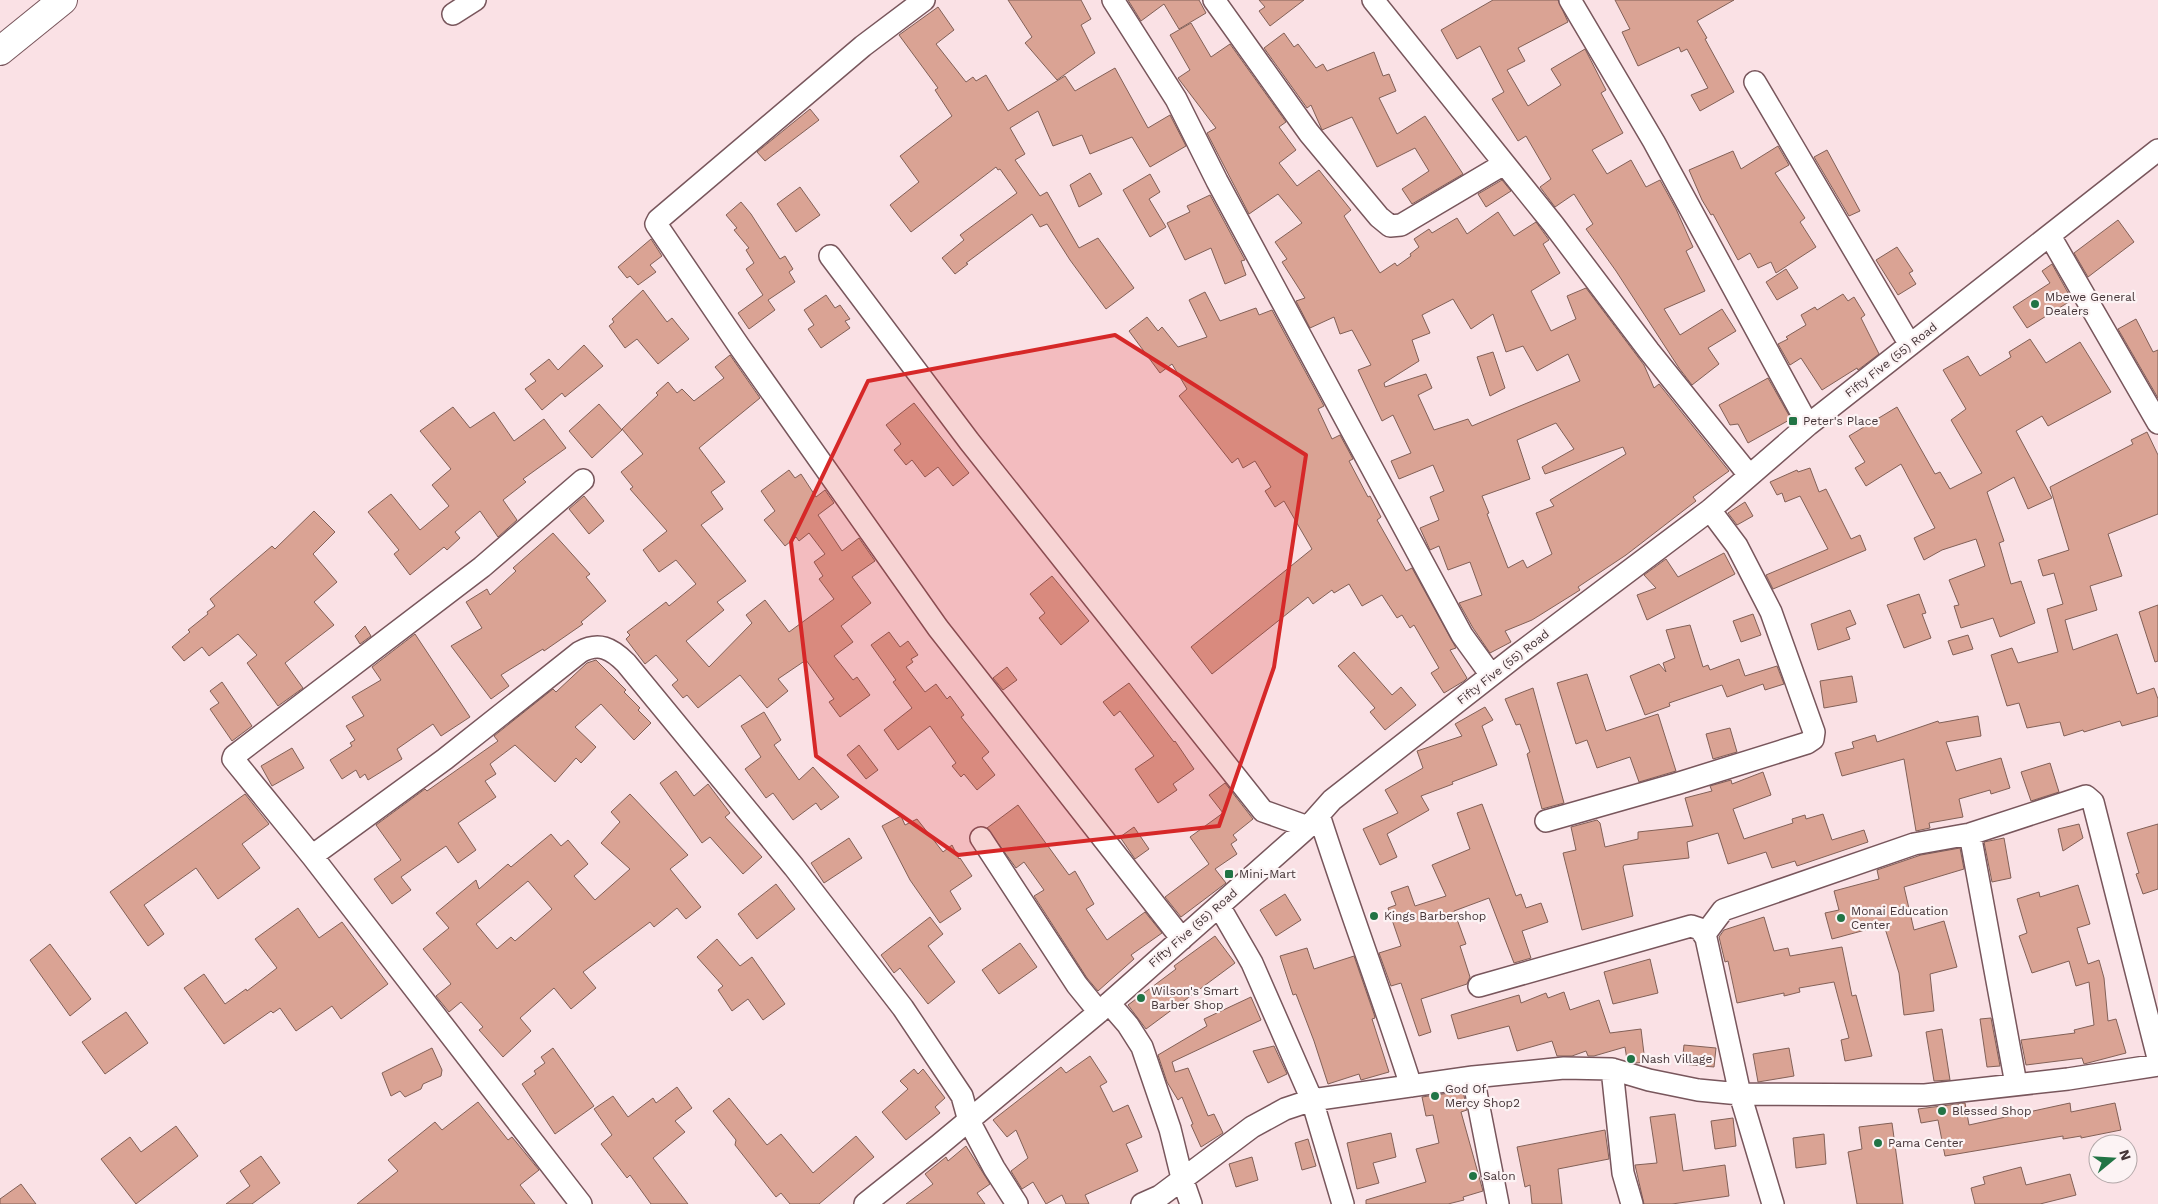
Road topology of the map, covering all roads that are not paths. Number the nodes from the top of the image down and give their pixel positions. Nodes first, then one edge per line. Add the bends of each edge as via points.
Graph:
1 (63, 0) edge
2 (475, 0) edge
3 (924, 0) edge
4 (1113, 0) edge
5 (1214, 0) edge
6 (1373, 0) edge
7 (1570, 0) edge
8 (453, 14) dead end
9 (2, 44) edge
10 (1755, 82) dead end
11 (2158, 150) edge
12 (1504, 164) junction
13 (2050, 236) junction
14 (830, 256) dead end
15 (1910, 345) junction
16 (2158, 423) edge
17 (1808, 425) junction
18 (1749, 475) junction
19 (583, 480) dead end
20 (1710, 510) junction
21 (1491, 675) junction
22 (1313, 821) junction
23 (1546, 821) dead end
24 (1970, 834) junction
25 (981, 838) dead end
26 (312, 856) junction
27 (1219, 906) junction
28 (1705, 934) junction
29 (1182, 939) junction
30 (1478, 986) dead end
31 (1104, 1007) junction
32 (2158, 1058) edge
33 (2158, 1065) edge
34 (1612, 1070) junction
35 (1473, 1077) junction
36 (2016, 1084) junction
37 (1411, 1086) junction
38 (1740, 1094) junction
39 (1312, 1100) junction
40 (969, 1121) junction
41 (1182, 1178) junction
42 (581, 1204) edge
43 (864, 1204) edge
44 (1017, 1204) edge
45 (1142, 1204) edge
46 (1191, 1204) edge
47 (1344, 1204) edge
48 (1498, 1204) edge
49 (1632, 1204) edge
50 (1773, 1204) edge

1 - 9 main road
2 - 8 street
3 - 29 street via 863,46 656,224 938,628
4 - 21 street via 1176,99 1217,182 1462,635
5 - 12 street via 1309,133 1390,226 1401,225
6 - 12 street
7 - 17 street via 1654,142
10 - 15 street
11 - 13 street, Fifty Five (55) Road
12 - 18 street
13 - 15 street, Fifty Five (55) Road
13 - 16 street
14 - 22 street via 969,441 1263,811
15 - 17 street, Fifty Five (55) Road
17 - 18 street, Fifty Five (55) Road
18 - 20 street, Fifty Five (55) Road
19 - 26 street via 482,567 234,756 233,762
20 - 21 street, Fifty Five (55) Road
20 - 23 street via 1737,546 1771,612 1814,732 1813,739 1676,784
21 - 22 street, Fifty Five (55) Road via 1332,800
22 - 27 street, Fifty Five (55) Road
22 - 37 street via 1383,998
24 - 28 street via 1914,844 1723,910
24 - 32 street via 2076,798 2086,796 2093,802
24 - 36 street
25 - 31 street via 1072,977
26 - 40 street via 444,759 580,652 598,646 607,648 626,663 904,1008 962,1096
26 - 42 street
27 - 29 street, Fifty Five (55) Road
27 - 39 street via 1252,963
28 - 30 street via 1692,926
28 - 38 street
29 - 31 street, Fifty Five (55) Road
31 - 40 street, Fifty Five (55) Road
31 - 41 street via 1128,1025 1142,1047 1170,1129
33 - 36 street
34 - 35 street via 1564,1068
34 - 38 street via 1698,1090
34 - 49 street via 1623,1173
35 - 37 street
35 - 48 street
36 - 38 street via 1925,1095
37 - 39 street
38 - 50 street
39 - 41 street via 1285,1109 1252,1127
39 - 47 street
40 - 43 street, Fifty Five (55) Road
40 - 44 street
41 - 45 street via 1160,1196
41 - 46 street

